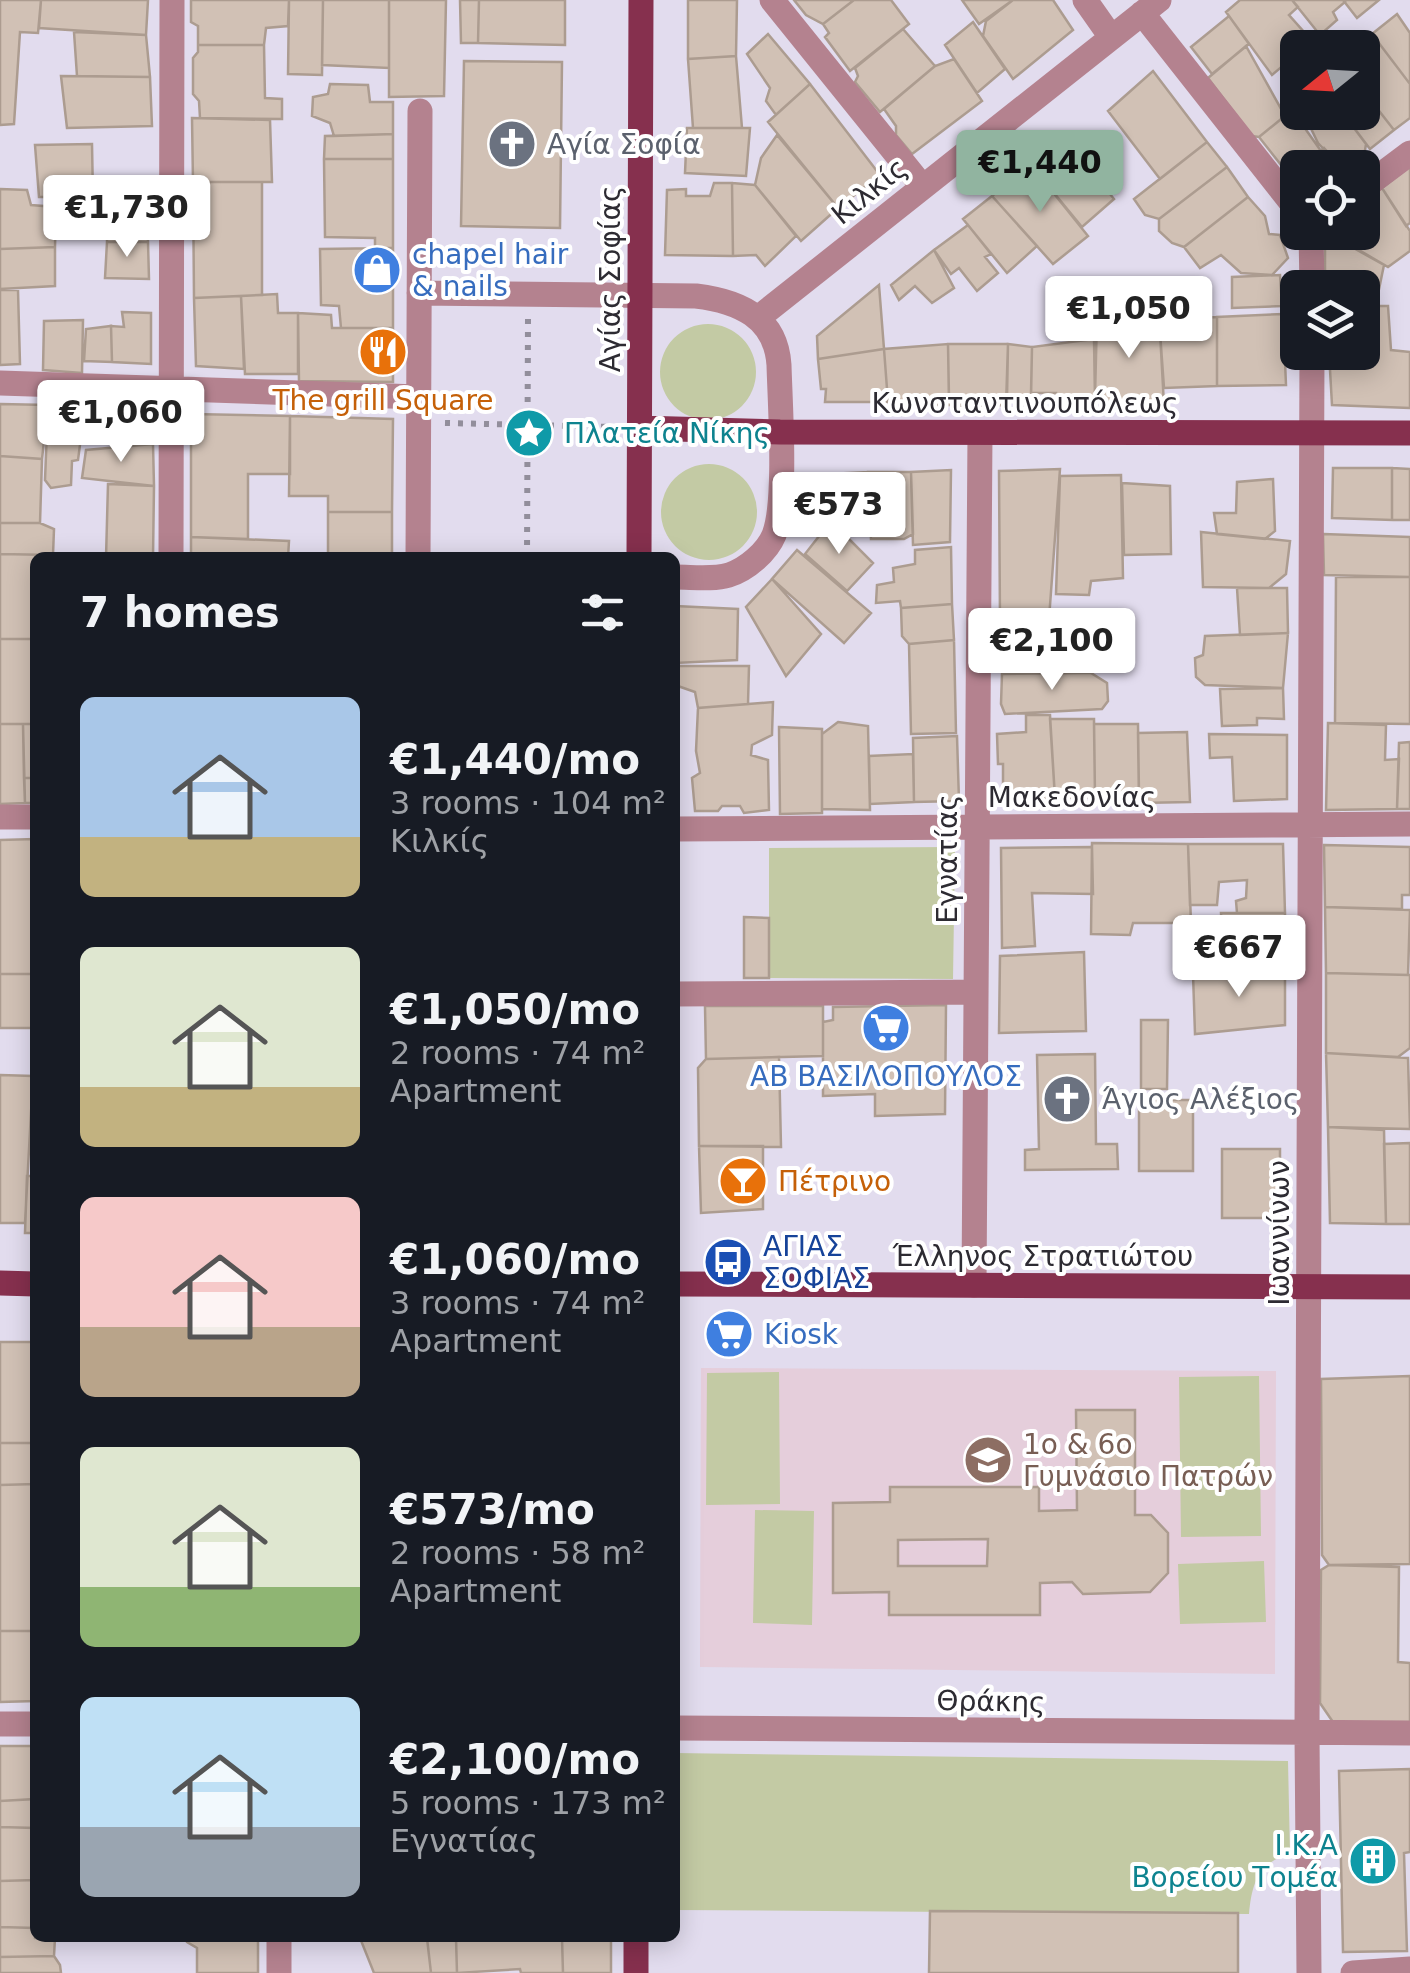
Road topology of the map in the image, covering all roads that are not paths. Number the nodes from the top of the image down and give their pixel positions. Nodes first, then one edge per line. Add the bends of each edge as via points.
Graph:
1 (172, 0) edge
2 (641, 0) edge
3 (772, 0) edge
4 (1085, 0) edge
5 (1150, 7) edge
6 (1111, 37) junction
7 (420, 111) dead end
8 (1410, 152) edge
9 (1380, 175) edge
10 (922, 186) junction
11 (1280, 186) edge
12 (419, 293) junction
13 (640, 293) junction
14 (758, 318) junction
15 (1312, 370) edge
16 (0, 383) edge
17 (170, 390) junction
18 (419, 410) junction
19 (640, 428) junction
20 (780, 432) junction
21 (980, 433) junction
22 (1410, 433) edge
23 (1313, 434) junction
24 (171, 552) edge
25 (418, 552) edge
26 (640, 552) edge
27 (680, 577) edge
28 (0, 818) edge
29 (30, 818) edge
30 (1410, 824) edge
31 (1311, 825) junction
32 (977, 827) junction
33 (680, 829) edge
34 (976, 992) junction
35 (680, 994) edge
36 (0, 1284) edge
37 (30, 1284) edge
38 (680, 1284) edge
39 (974, 1285) junction
40 (1309, 1287) junction
41 (1410, 1287) edge
42 (0, 1724) edge
43 (30, 1724) edge
44 (680, 1728) edge
45 (1410, 1732) edge
46 (1307, 1734) junction
47 (280, 1942) edge
48 (636, 1942) edge
49 (1410, 1969) edge
50 (279, 1973) edge
51 (636, 1973) edge
52 (1310, 1973) edge
53 (1353, 1973) edge

1 - 17 street
2 - 13 main road, Αγίας Σοφίας
3 - 10 street
4 - 6 street
5 - 6 street, Κιλκίς
5 - 11 street
6 - 10 street, Κιλκίς
7 - 12 street
8 - 9 street
10 - 14 street, Κιλκίς
12 - 13 street
12 - 18 street
13 - 14 street via 718,298
13 - 19 main road, Αγίας Σοφίας
14 - 20 street via 779,356
15 - 23 street, Ιωαννίνων
16 - 17 street
17 - 18 street
17 - 24 street
18 - 25 street
19 - 20 main road, Κωνσταντινουπόλεως
19 - 26 main road, Αγίας Σοφίας
20 - 21 main road, Κωνσταντινουπόλεως
20 - 27 street via 777,525 766,548 726,576
21 - 23 main road, Κωνσταντινουπόλεως
21 - 32 street, Εγνατίας
22 - 23 main road, Κωνσταντινουπόλεως
23 - 31 street, Ιωαννίνων
28 - 29 street
30 - 31 street, Μακεδονίας
31 - 32 street, Μακεδονίας
31 - 40 street, Ιωαννίνων
32 - 33 street, Μακεδονίας
32 - 34 street, Εγνατίας
34 - 35 street
34 - 39 street, Εγνατίας
36 - 37 main road
38 - 39 main road, Έλληνος Στρατιώτου
39 - 40 main road, Έλληνος Στρατιώτου
40 - 41 main road, Έλληνος Στρατιώτου
40 - 46 street, Ιωαννίνων
42 - 43 street
44 - 46 street, Θράκης
45 - 46 street, Θράκης
46 - 52 street, Ιωαννίνων
47 - 50 street
48 - 51 main road
49 - 53 street

